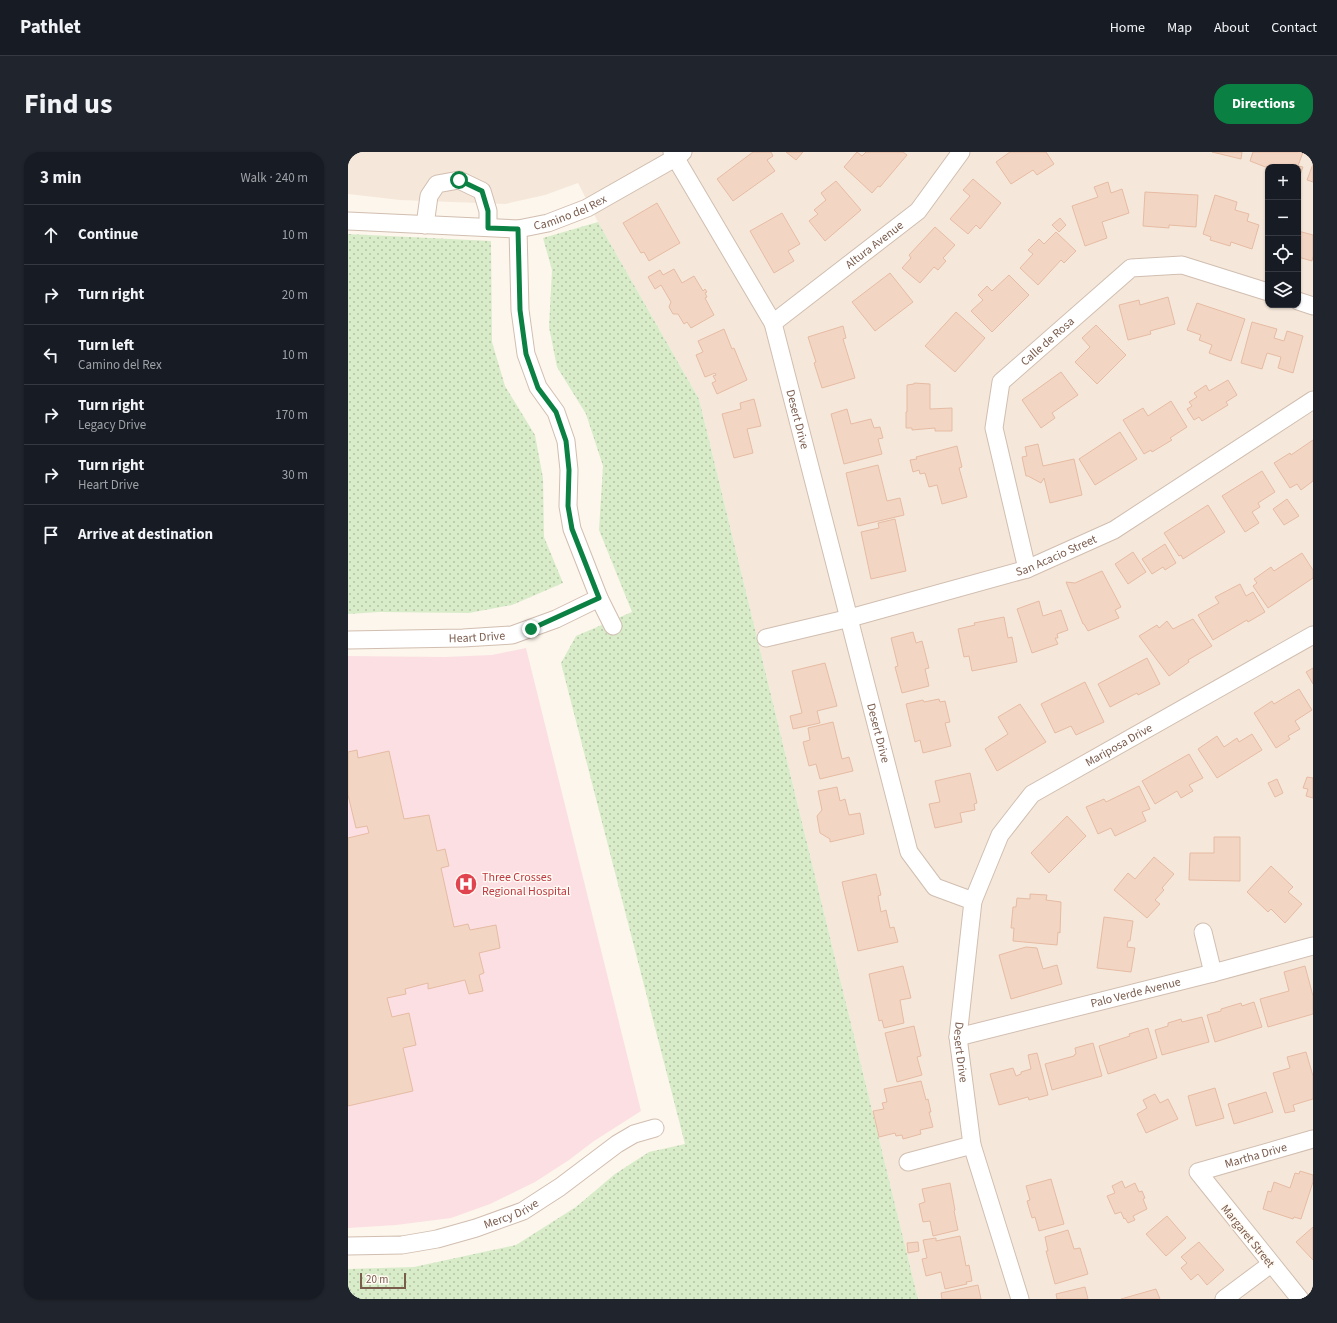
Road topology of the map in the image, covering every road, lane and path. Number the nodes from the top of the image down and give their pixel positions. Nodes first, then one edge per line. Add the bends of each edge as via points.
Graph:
1 (961, 152) edge
2 (677, 154) edge
3 (348, 221) edge
4 (425, 225) junction
5 (488, 228) junction
6 (518, 229) junction
7 (1265, 291) edge
8 (1301, 302) edge
9 (1313, 306) edge
10 (773, 323) junction
11 (1313, 400) edge
12 (1027, 569) junction
13 (599, 598) junction
14 (850, 618) junction
15 (613, 626) dead end
16 (1313, 635) edge
17 (766, 638) dead end
18 (348, 640) edge
19 (974, 901) junction
20 (1203, 932) dead end
21 (1313, 946) edge
22 (1213, 973) junction
23 (958, 1037) junction
24 (655, 1128) dead end
25 (1313, 1139) edge
26 (972, 1145) junction
27 (908, 1162) dead end
28 (1198, 1172) joint
29 (348, 1246) edge
30 (1270, 1264) junction
31 (1020, 1299) edge
32 (1224, 1299) edge
33 (1300, 1299) edge

1 - 10 street, Altura Avenue via 918,211
2 - 6 street, Camino del Rex via 587,208 548,223
2 - 10 street, Desert Drive
3 - 4 street, Camino del Rex
4 - 5 street, Camino del Rex
4 - 5 street via 429,196 437,184 459,180 482,191 488,211
5 - 6 street, Camino del Rex
6 - 13 street via 520,310 526,354 538,388 556,412 566,441 569,470 568,506 572,529
7 - 12 street, Calle de Rosa via 1182,265 1132,268 1001,382 994,428
8 - 9 street
10 - 14 street, Desert Drive
11 - 12 street, San Acacio Street via 1114,530
12 - 14 street, San Acacio Street
13 - 15 street
13 - 18 street, Heart Drive via 556,619 512,635
14 - 17 street, San Acacio Street
14 - 19 street, Desert Drive via 909,852 935,887
16 - 19 street, Mariposa Drive via 1032,794 1000,835
19 - 23 street, Desert Drive
20 - 22 street
21 - 22 street, Palo Verde Avenue
22 - 23 street, Palo Verde Avenue
23 - 26 street, Desert Drive
24 - 29 street, Mercy Drive via 634,1134 617,1144 560,1187 523,1210 476,1228 436,1239 402,1245
25 - 28 street, Martha Drive
26 - 27 street
26 - 31 street, Desert Drive
28 - 30 street, Margaret Street
30 - 32 street
30 - 33 street, Margaret Street

